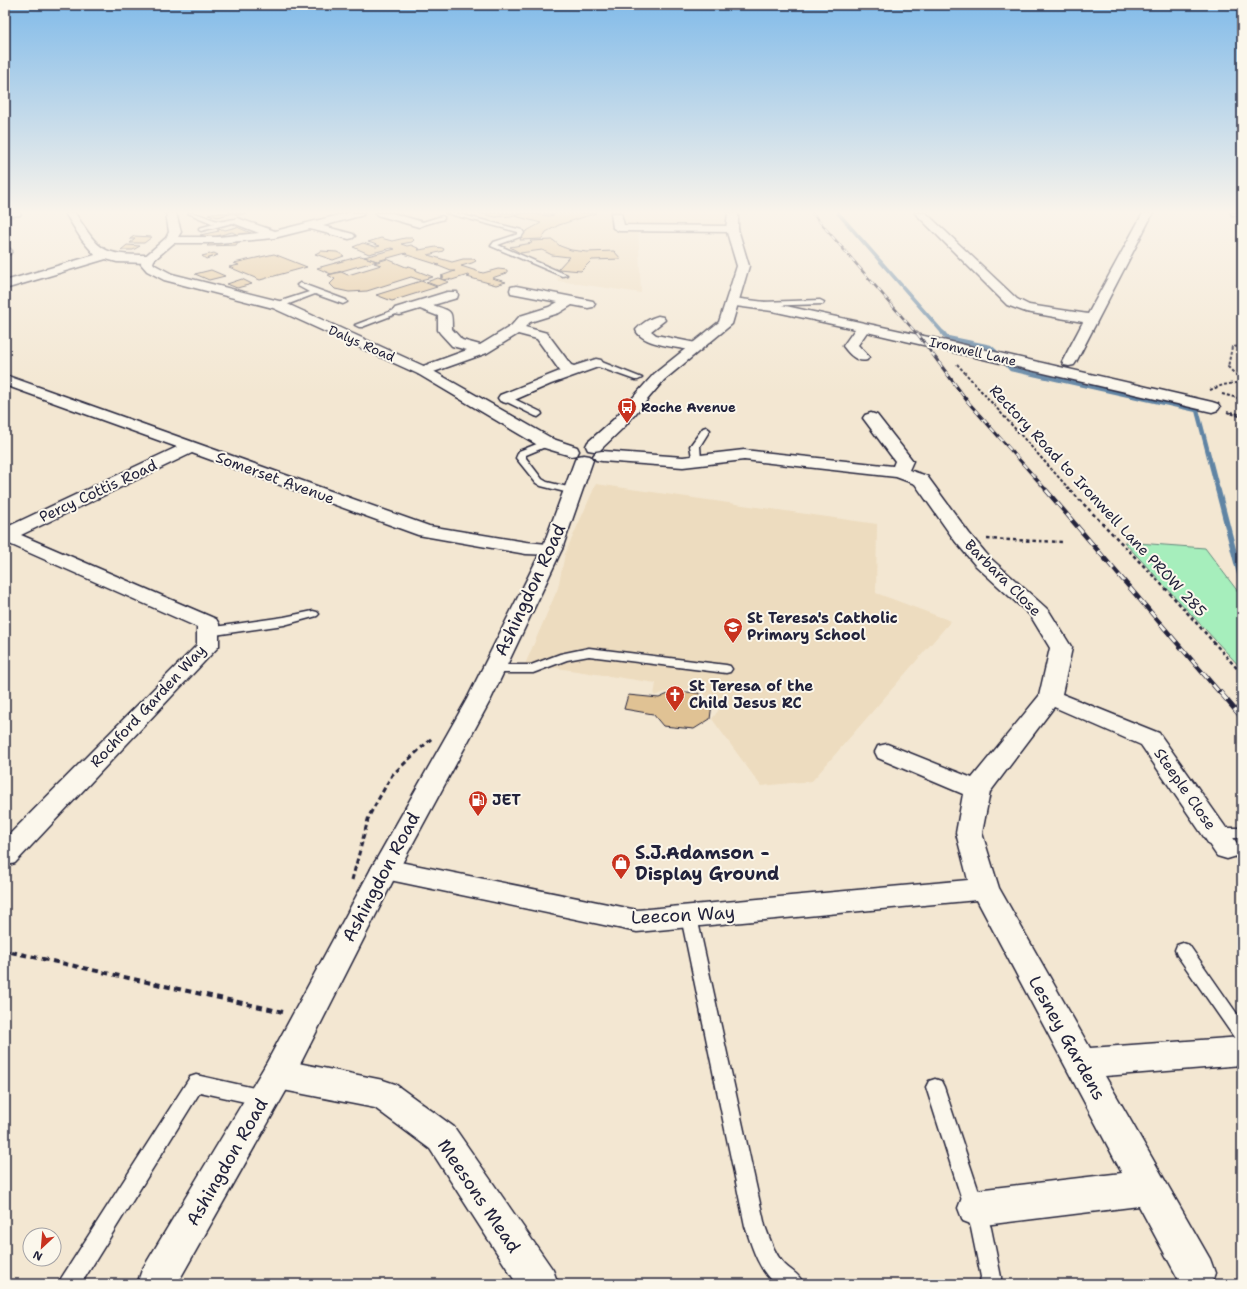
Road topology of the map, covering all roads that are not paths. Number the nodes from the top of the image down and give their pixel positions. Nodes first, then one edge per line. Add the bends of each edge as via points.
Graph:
1 (45, 273) edge
2 (161, 273) edge
3 (560, 273) edge
4 (741, 273) edge
5 (982, 273) edge
6 (1116, 273) edge
7 (564, 275) dead end
8 (5, 285) edge
9 (300, 285) dead end
10 (516, 290) dead end
11 (315, 292) junction
12 (452, 295) dead end
13 (569, 301) junction
14 (343, 302) dead end
15 (733, 302) junction
16 (820, 302) dead end
17 (588, 304) dead end
18 (756, 304) junction
19 (278, 305) junction
20 (421, 305) junction
21 (400, 311) joint
22 (1091, 319) junction
23 (658, 320) dead end
24 (359, 325) dead end
25 (864, 327) junction
26 (516, 329) junction
27 (696, 347) junction
28 (482, 350) junction
29 (862, 357) dead end
30 (1069, 362) dead end
31 (596, 363) joint
32 (422, 371) junction
33 (573, 371) junction
34 (638, 378) dead end
35 (5, 380) edge
36 (506, 398) joint
37 (1212, 407) dead end
38 (538, 414) dead end
39 (871, 418) dead end
40 (706, 430) dead end
41 (547, 444) junction
42 (191, 447) junction
43 (588, 453) junction
44 (696, 460) junction
45 (899, 472) junction
46 (573, 491) junction
47 (5, 535) edge
48 (552, 549) junction
49 (313, 614) dead end
50 (208, 632) junction
51 (493, 669) junction
52 (726, 669) dead end
53 (1050, 697) junction
54 (887, 752) dead end
55 (977, 790) junction
56 (1228, 838) edge
57 (5, 856) edge
58 (385, 869) junction
59 (985, 889) junction
60 (689, 916) junction
61 (1183, 950) dead end
62 (1242, 1035) edge
63 (1242, 1052) edge
64 (1081, 1063) junction
65 (270, 1086) junction
66 (934, 1087) dead end
67 (1149, 1187) junction
68 (976, 1208) junction
69 (1196, 1273) dead end
70 (69, 1284) edge
71 (156, 1284) edge
72 (538, 1284) edge
73 (793, 1284) edge
74 (990, 1284) edge

1 - 8 street
2 - 19 street, Dalys Road
3 - 7 lane
4 - 15 street, Ashingdon Road
5 - 22 street via 1012,302 1026,308
6 - 22 street
9 - 11 lane
10 - 13 street
11 - 14 lane
11 - 19 lane
12 - 20 street
13 - 17 street
13 - 26 street via 554,310 525,319
15 - 18 street, Ironwell Lane
15 - 27 street, Ashingdon Road via 725,324
16 - 18 lane
18 - 25 street, Ironwell Lane
19 - 32 street, Dalys Road
20 - 21 street
20 - 28 street via 444,314 445,330 457,342
21 - 24 lane
22 - 30 street
23 - 27 street via 644,330 644,333 652,338
25 - 29 street via 850,346
25 - 37 street, Ironwell Lane
26 - 28 street
26 - 33 street via 542,336 566,368
27 - 43 street, Ashingdon Road via 659,377
28 - 32 street
31 - 33 street
31 - 34 lane
32 - 41 street, Dalys Road
33 - 36 street
35 - 42 street, Somerset Avenue
36 - 38 lane
39 - 45 street via 904,461
40 - 44 lane via 695,446
41 - 43 street, Dalys Road
41 - 46 lane via 522,453 521,458 539,481
42 - 47 street, Percy Cottis Road
42 - 48 street, Somerset Avenue via 425,532 526,548
43 - 44 street via 682,462
43 - 46 street, Ashingdon Road
44 - 45 street via 744,455
45 - 53 street, Barbara Close via 920,480 982,561 1038,611 1061,648
46 - 48 street, Ashingdon Road
47 - 50 street, Rochford Garden Way via 208,624
48 - 51 street, Ashingdon Road
49 - 50 lane
50 - 57 street, Rochford Garden Way via 208,646
51 - 52 lane via 533,669 564,657 589,652
51 - 58 street, Ashingdon Road
53 - 55 street, Barbara Close
53 - 56 street, Steeple Close via 1150,739
54 - 55 street
55 - 59 street, Barbara Close via 969,833
58 - 60 street, Leecon Way via 637,921
58 - 65 street, Ashingdon Road
59 - 60 street, Leecon Way
59 - 64 street, Lesney Gardens
60 - 73 lane via 755,1226 768,1263 782,1278
61 - 62 lane
63 - 64 street
64 - 67 street, Lesney Gardens
65 - 70 lane via 196,1083
65 - 71 street, Ashingdon Road
65 - 72 street, Meesons Mead via 383,1095 442,1138
66 - 68 lane
67 - 68 street
67 - 69 street, Lesney Gardens
68 - 74 lane via 982,1228

